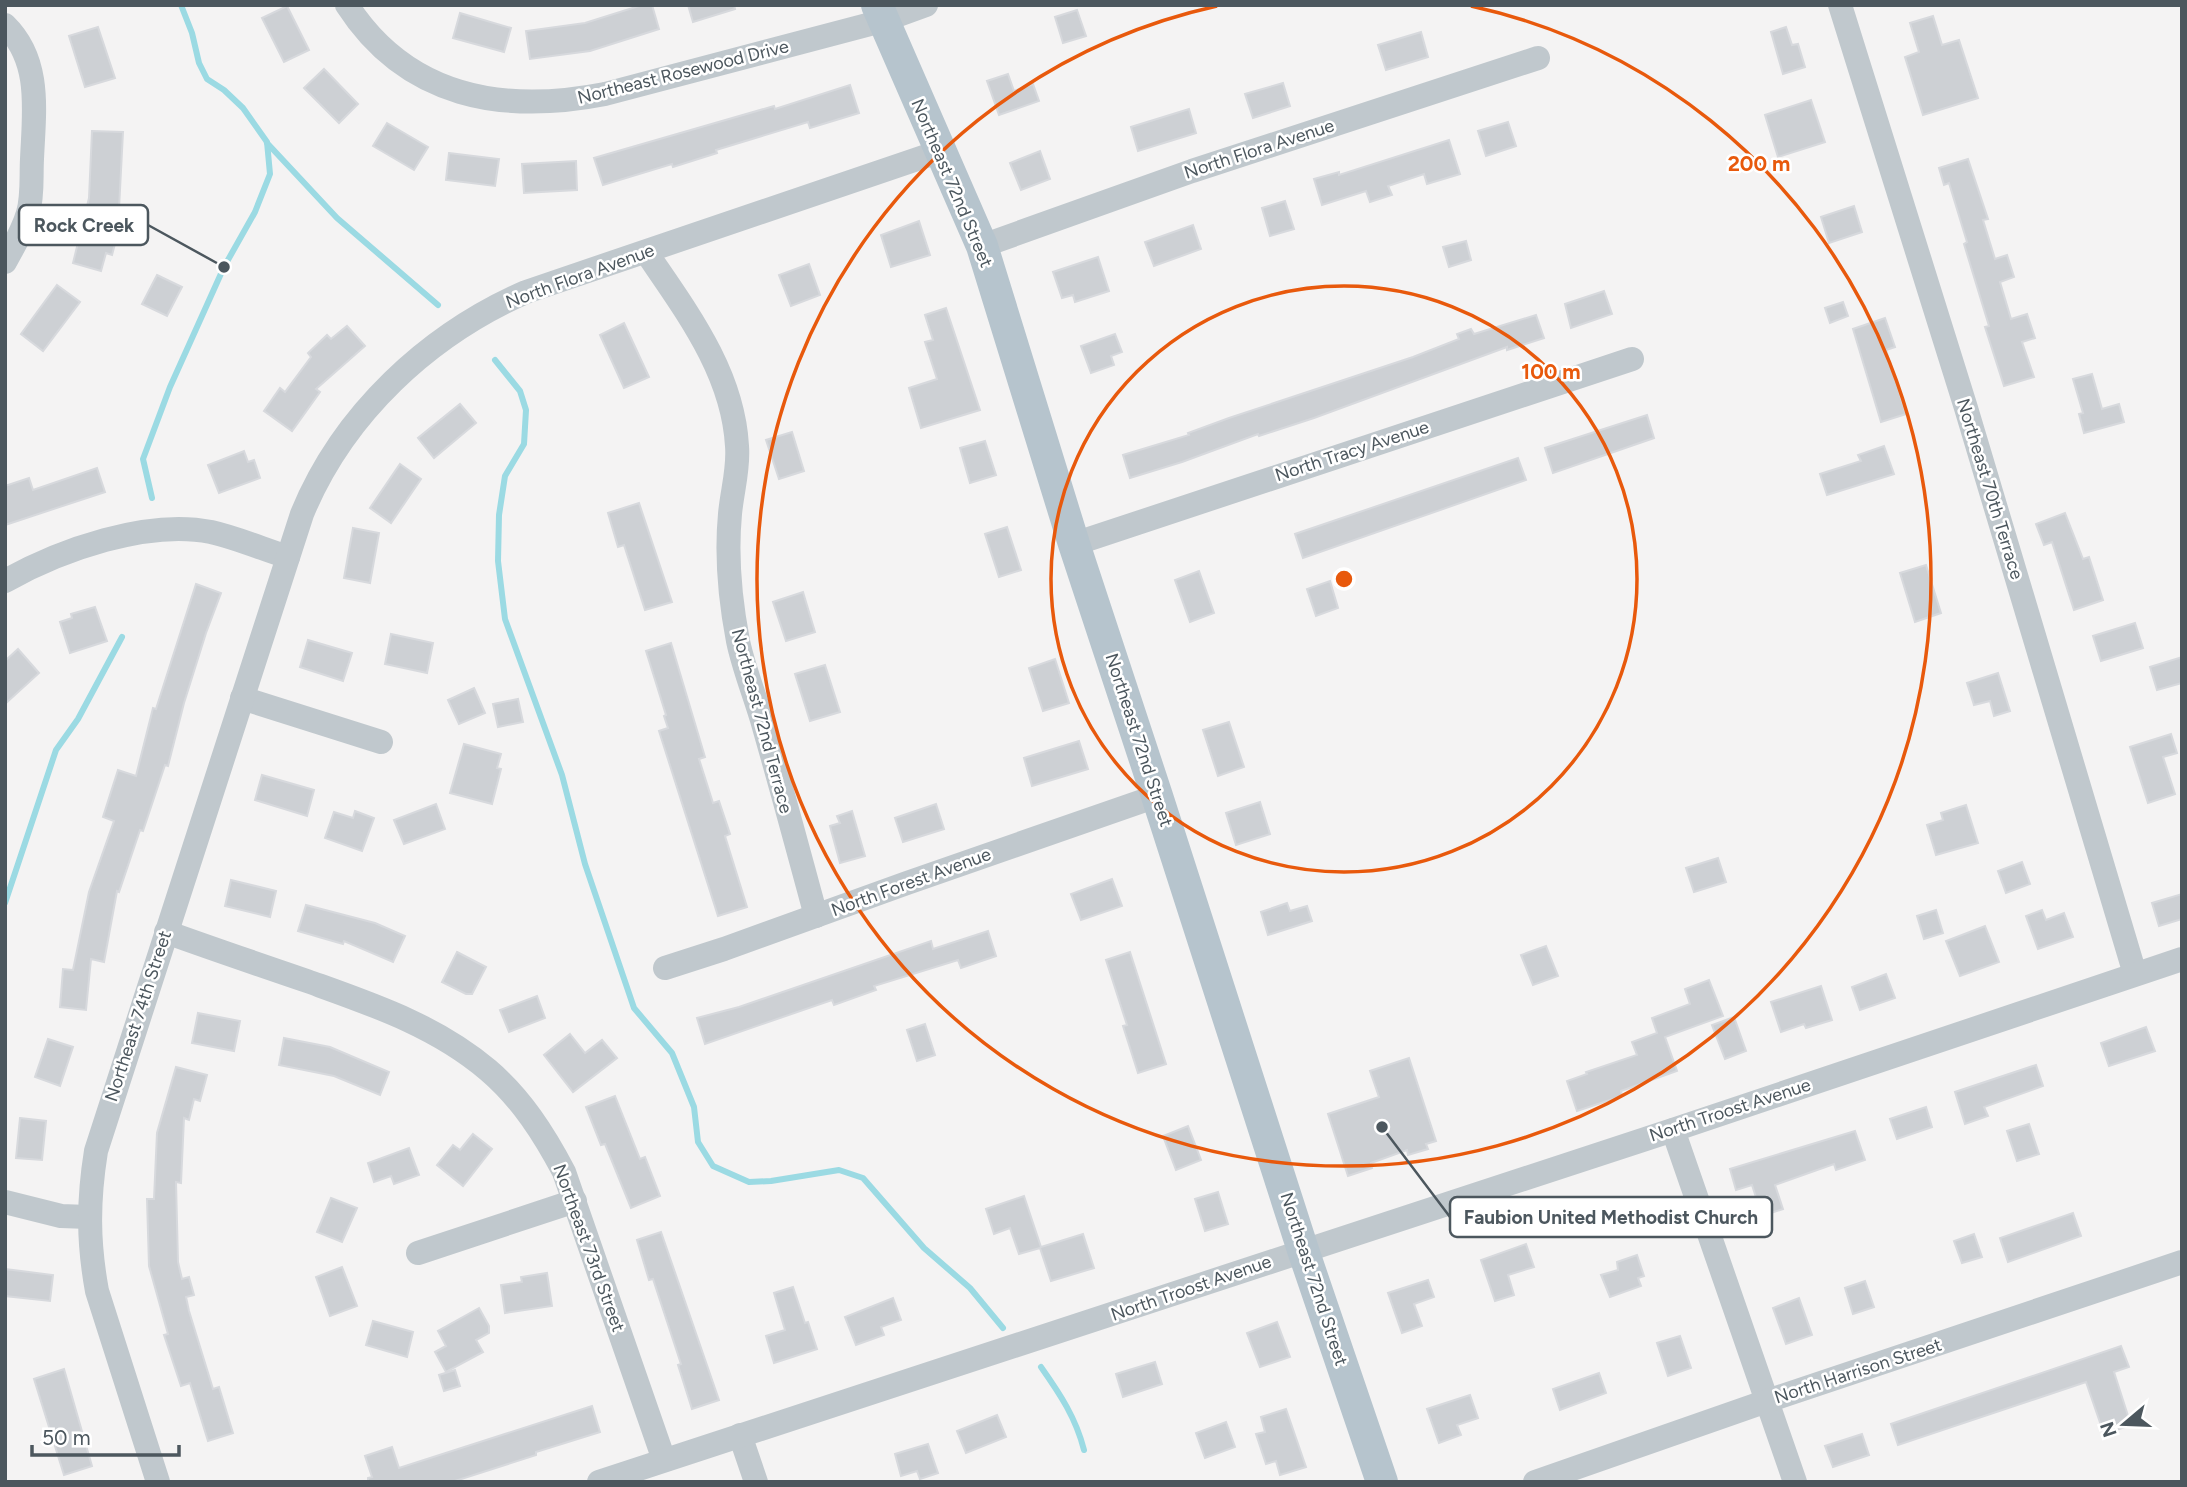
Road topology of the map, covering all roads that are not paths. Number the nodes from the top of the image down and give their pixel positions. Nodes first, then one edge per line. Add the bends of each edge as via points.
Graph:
1 (347, 5) edge
2 (926, 5) edge
3 (1840, 5) edge
4 (879, 13) edge
5 (5, 25) edge
6 (1538, 58) dead end
7 (942, 151) junction
8 (982, 246) junction
9 (646, 252) junction
10 (8, 257) edge
11 (1632, 359) dead end
12 (1074, 544) junction
13 (288, 557) junction
14 (5, 581) edge
15 (242, 698) junction
16 (381, 742) dead end
17 (1157, 796) junction
18 (816, 916) junction
19 (166, 932) junction
20 (2182, 959) edge
21 (665, 968) dead end
22 (2135, 974) junction
23 (1673, 1130) junction
24 (575, 1201) junction
25 (5, 1202) edge
26 (88, 1217) junction
27 (1303, 1250) junction
28 (418, 1254) dead end
29 (2182, 1262) edge
30 (1767, 1401) junction
31 (740, 1435) junction
32 (664, 1460) junction
33 (158, 1482) edge
34 (599, 1482) edge
35 (756, 1482) edge
36 (1382, 1482) edge
37 (1535, 1482) edge
38 (1795, 1482) edge

1 - 4 street, Northeast Rosewood Drive via 375,42 423,78 474,96 531,103 605,94
2 - 4 street, Northeast Rosewood Drive
3 - 22 street, Northeast 70th Terrace
4 - 7 main road, Northeast 72nd Street
5 - 10 street via 23,48 35,100 29,211
6 - 8 street, North Flora Avenue via 1192,171
7 - 8 main road, Northeast 72nd Street
7 - 9 street, North Flora Avenue
8 - 12 main road, Northeast 72nd Street
9 - 13 street, North Flora Avenue via 503,302 420,358 366,409 329,458 314,485
9 - 18 street, Northeast 72nd Terrace via 692,319 728,395 738,448 728,544 738,642
11 - 12 street, North Tracy Avenue
12 - 17 main road, Northeast 72nd Street
13 - 14 street via 212,532 137,533 97,543
13 - 15 street, Northeast 74th Street
15 - 16 street
15 - 19 street, Northeast 74th Street
17 - 18 street, North Forest Avenue
17 - 27 main road, Northeast 72nd Street
18 - 21 street, North Forest Avenue
19 - 24 street, Northeast 73rd Street via 379,1006 452,1043 488,1070 531,1117 554,1153
19 - 26 street, Northeast 74th Street via 99,1135
20 - 22 street, North Troost Avenue
22 - 23 street, North Troost Avenue
23 - 27 street, North Troost Avenue
23 - 30 street
24 - 28 street
24 - 32 street, Northeast 73rd Street
25 - 26 street via 61,1216
26 - 33 street, Northeast 74th Street via 97,1291
27 - 31 street, North Troost Avenue
27 - 36 main road, Northeast 72nd Street
29 - 30 street, North Harrison Street
30 - 37 street, North Harrison Street
30 - 38 street
31 - 32 street, North Troost Avenue
31 - 35 street
32 - 34 street, North Troost Avenue

